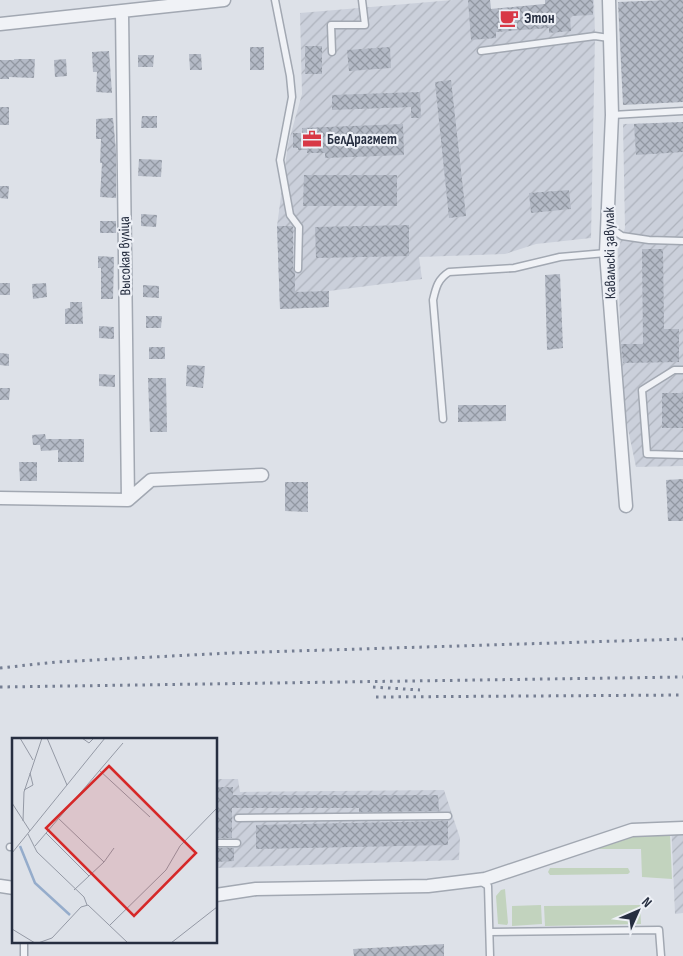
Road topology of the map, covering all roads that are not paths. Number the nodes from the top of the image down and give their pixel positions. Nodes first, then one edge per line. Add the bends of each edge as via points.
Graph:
1 (224, 0) edge
2 (275, 0) edge
3 (362, 0) edge
4 (609, 0) edge
5 (122, 12) junction
6 (0, 24) edge
7 (609, 38) junction
8 (481, 51) dead end
9 (332, 52) dead end
10 (683, 111) edge
11 (612, 115) junction
12 (607, 226) junction
13 (683, 241) edge
14 (606, 253) junction
15 (298, 269) dead end
16 (683, 370) edge
17 (443, 419) dead end
18 (683, 455) edge
19 (262, 475) dead end
20 (0, 498) edge
21 (128, 500) junction
22 (626, 506) dead end
23 (448, 816) dead end
24 (238, 818) dead end
25 (683, 828) edge
26 (218, 843) edge
27 (237, 843) dead end
28 (479, 880) junction
29 (218, 895) edge
30 (490, 932) junction
31 (490, 956) edge
32 (661, 956) edge

1 - 5 street
2 - 15 lane via 292,97 280,160 290,215 298,227
3 - 9 lane via 365,25 331,26
4 - 7 street, Кавальскі завулак
5 - 6 street
5 - 21 street, Высокая вуліца
7 - 8 lane via 595,36
7 - 11 street, Кавальскі завулак
10 - 11 lane
11 - 12 street, Кавальскі завулак
12 - 13 lane via 622,236
12 - 14 street, Кавальскі завулак
14 - 17 lane via 560,257 514,268 449,272 442,276 434,300
14 - 22 street, Кавальскі завулак
16 - 18 lane via 674,370 642,390 647,454
19 - 21 street via 150,480
20 - 21 street
23 - 24 lane
25 - 28 street via 632,830
26 - 27 lane
28 - 29 street via 428,886 256,889
28 - 30 lane via 488,886
30 - 31 lane
30 - 32 lane via 659,930

